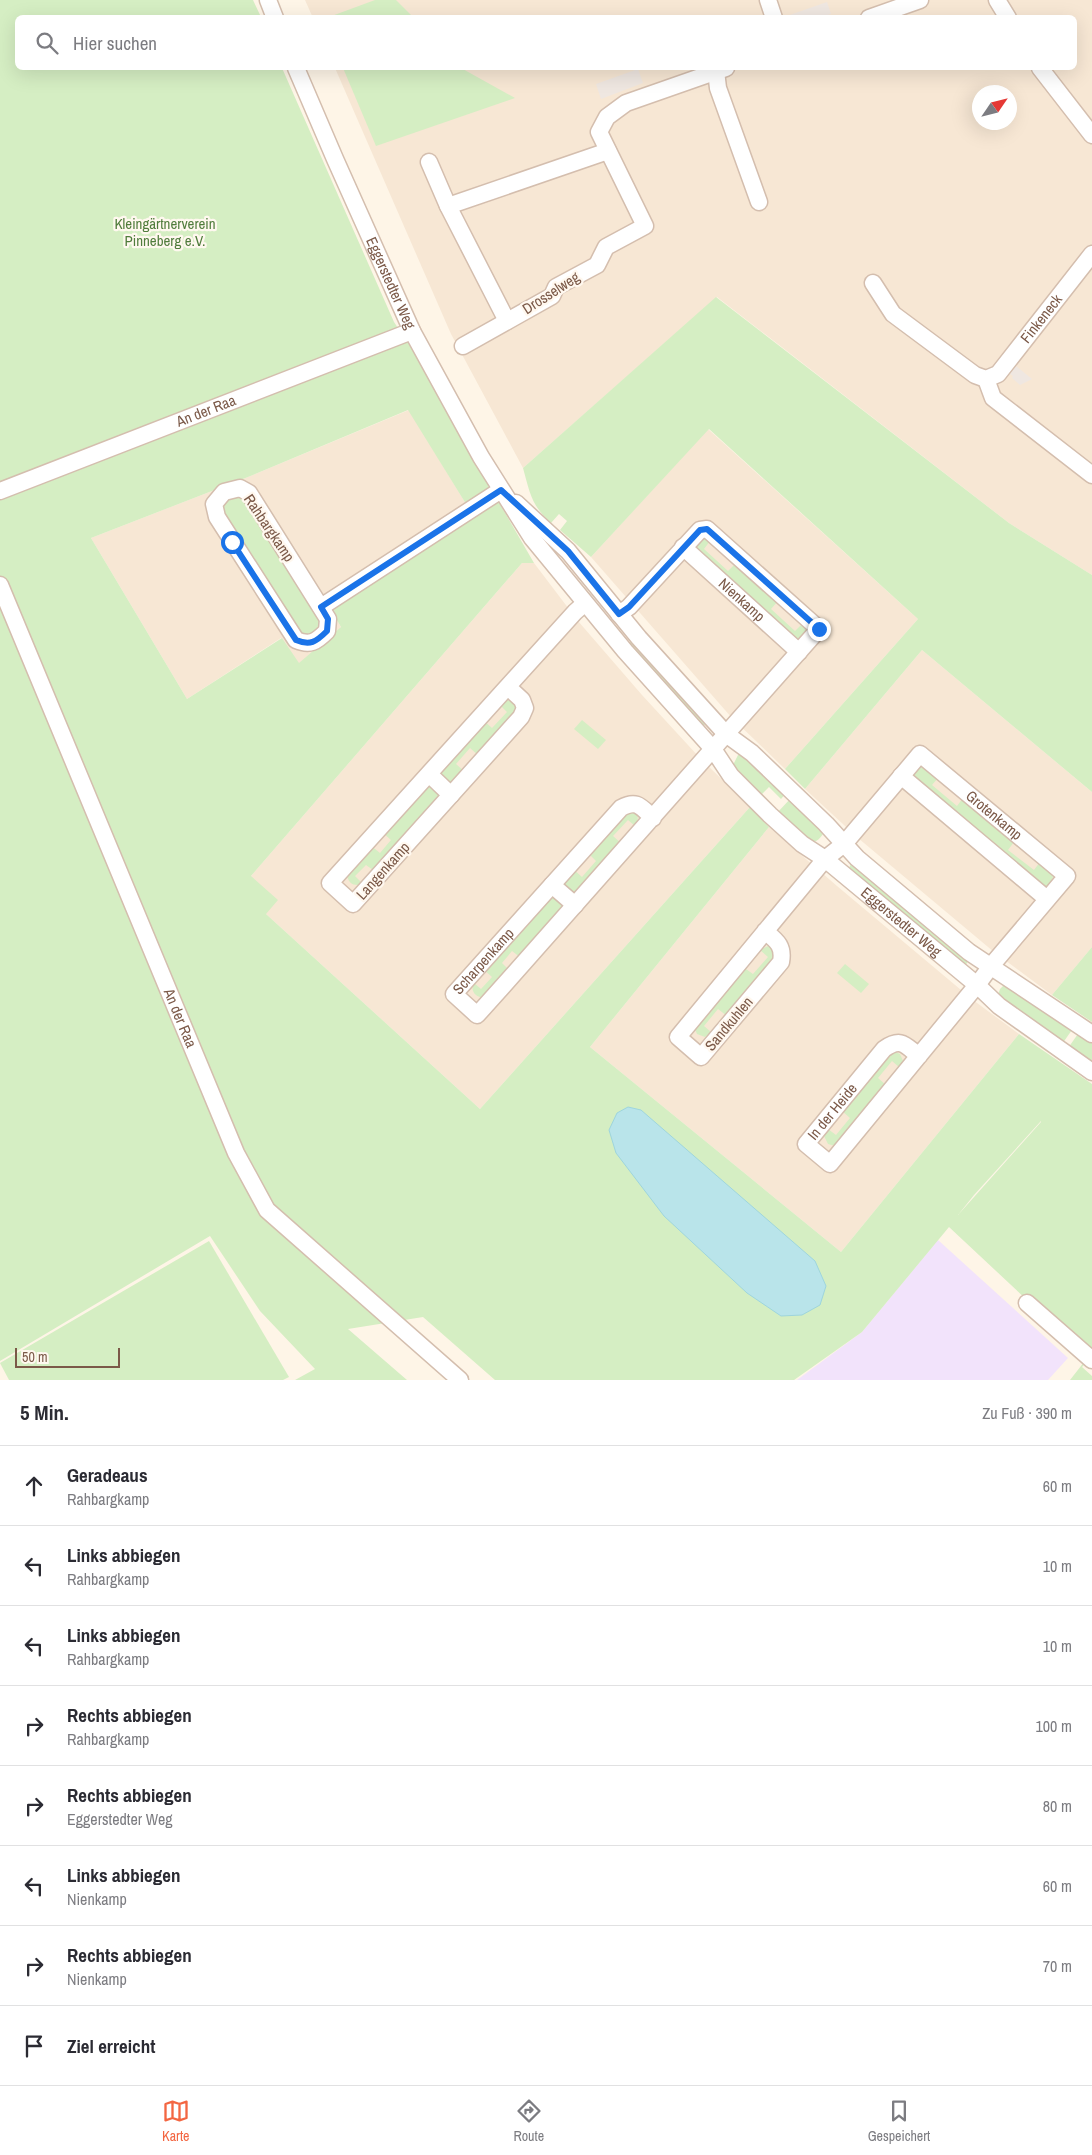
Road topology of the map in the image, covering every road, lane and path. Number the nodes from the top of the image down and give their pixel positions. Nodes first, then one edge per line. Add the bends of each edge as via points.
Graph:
1 (268, 0) edge
2 (768, 0) edge
3 (920, 0) edge
4 (997, 0) edge
5 (274, 15) edge
6 (773, 15) edge
7 (878, 15) edge
8 (1006, 15) edge
9 (297, 70) edge
10 (718, 70) edge
11 (721, 70) edge
12 (1042, 70) edge
13 (1092, 135) edge
14 (608, 151) junction
15 (428, 162) dead end
16 (759, 202) dead end
17 (448, 206) junction
18 (1092, 254) edge
19 (873, 283) dead end
20 (507, 321) junction
21 (412, 330) junction
22 (463, 346) dead end
23 (986, 379) junction
24 (1092, 475) edge
25 (501, 490) junction
26 (0, 491) edge
27 (683, 547) junction
28 (0, 585) edge
29 (606, 599) junction
30 (321, 607) junction
31 (588, 608) junction
32 (619, 614) junction
33 (799, 652) junction
34 (508, 687) junction
35 (726, 734) junction
36 (713, 749) junction
37 (428, 774) junction
38 (901, 776) junction
39 (452, 795) junction
40 (653, 818) junction
41 (844, 844) junction
42 (825, 860) junction
43 (552, 885) junction
44 (1047, 898) junction
45 (575, 905) junction
46 (765, 931) junction
47 (991, 966) junction
48 (977, 984) junction
49 (1092, 1034) edge
50 (919, 1056) junction
51 (1092, 1072) edge
52 (1027, 1303) dead end
53 (1092, 1360) edge
54 (460, 1380) edge

1 - 5 street
2 - 6 street
3 - 7 street
4 - 8 street
9 - 21 street, Eggerstedter Weg
10 - 14 street, Drosselweg via 626,104 606,116 599,132
11 - 16 street, Drosselweg via 718,88
12 - 13 street
14 - 17 street
14 - 20 street, Drosselweg via 646,226 606,247 597,265 556,287 552,296
15 - 17 street, Drosselweg
17 - 20 street, Drosselweg
18 - 23 street, Finkeneck via 998,374
19 - 23 street via 893,314 975,375
20 - 22 street, Drosselweg
21 - 25 street, Eggerstedter Weg
21 - 26 street, An der Raa
23 - 24 street via 993,398
25 - 29 street, Eggerstedter Weg via 568,551
25 - 30 street
25 - 31 street, Eggerstedter Weg via 532,538
27 - 32 street, Nienkamp
27 - 33 street, Nienkamp
27 - 33 street, Nienkamp via 700,530 707,529 776,590 819,629
28 - 54 street, An der Raa via 236,1153 267,1210
29 - 31 street
29 - 32 street, Eggerstedter Weg
30 - 30 street, Rahbargkamp via 249,493 240,488 224,492 214,504 217,517 296,640 305,644 316,642 327,631 328,619
31 - 34 street, Langenkamp
31 - 36 street, Eggerstedter Weg
32 - 35 street, Eggerstedter Weg
33 - 35 street, Nienkamp
34 - 37 street, Langenkamp
34 - 39 street, Langenkamp via 526,708
35 - 36 street
35 - 41 street, Eggerstedter Weg via 752,753
36 - 40 street, Scharpenkamp
36 - 42 street, Eggerstedter Weg via 731,776 770,815
37 - 39 street
37 - 39 street, Langenkamp via 330,883 353,904
38 - 41 street, Grotenkamp
38 - 44 street, Grotenkamp
38 - 44 street, Grotenkamp via 920,754 1067,876
40 - 43 street, Scharpenkamp via 638,804 621,808
40 - 45 street, Scharpenkamp
41 - 42 street
41 - 47 street, Eggerstedter Weg via 970,952
42 - 46 street, Sandkuhlen
42 - 48 street, Eggerstedter Weg
43 - 45 street
43 - 45 street, Scharpenkamp via 454,994 477,1015
44 - 47 street, Grotenkamp
46 - 46 street, Sandkuhlen via 779,942 782,962 701,1057 678,1037
47 - 48 street
47 - 49 street, Eggerstedter Weg
48 - 50 street, In der Heide
48 - 51 street, Eggerstedter Weg via 999,1006
50 - 50 street, In der Heide via 903,1043 893,1042 884,1048 806,1144 830,1164
52 - 53 street

